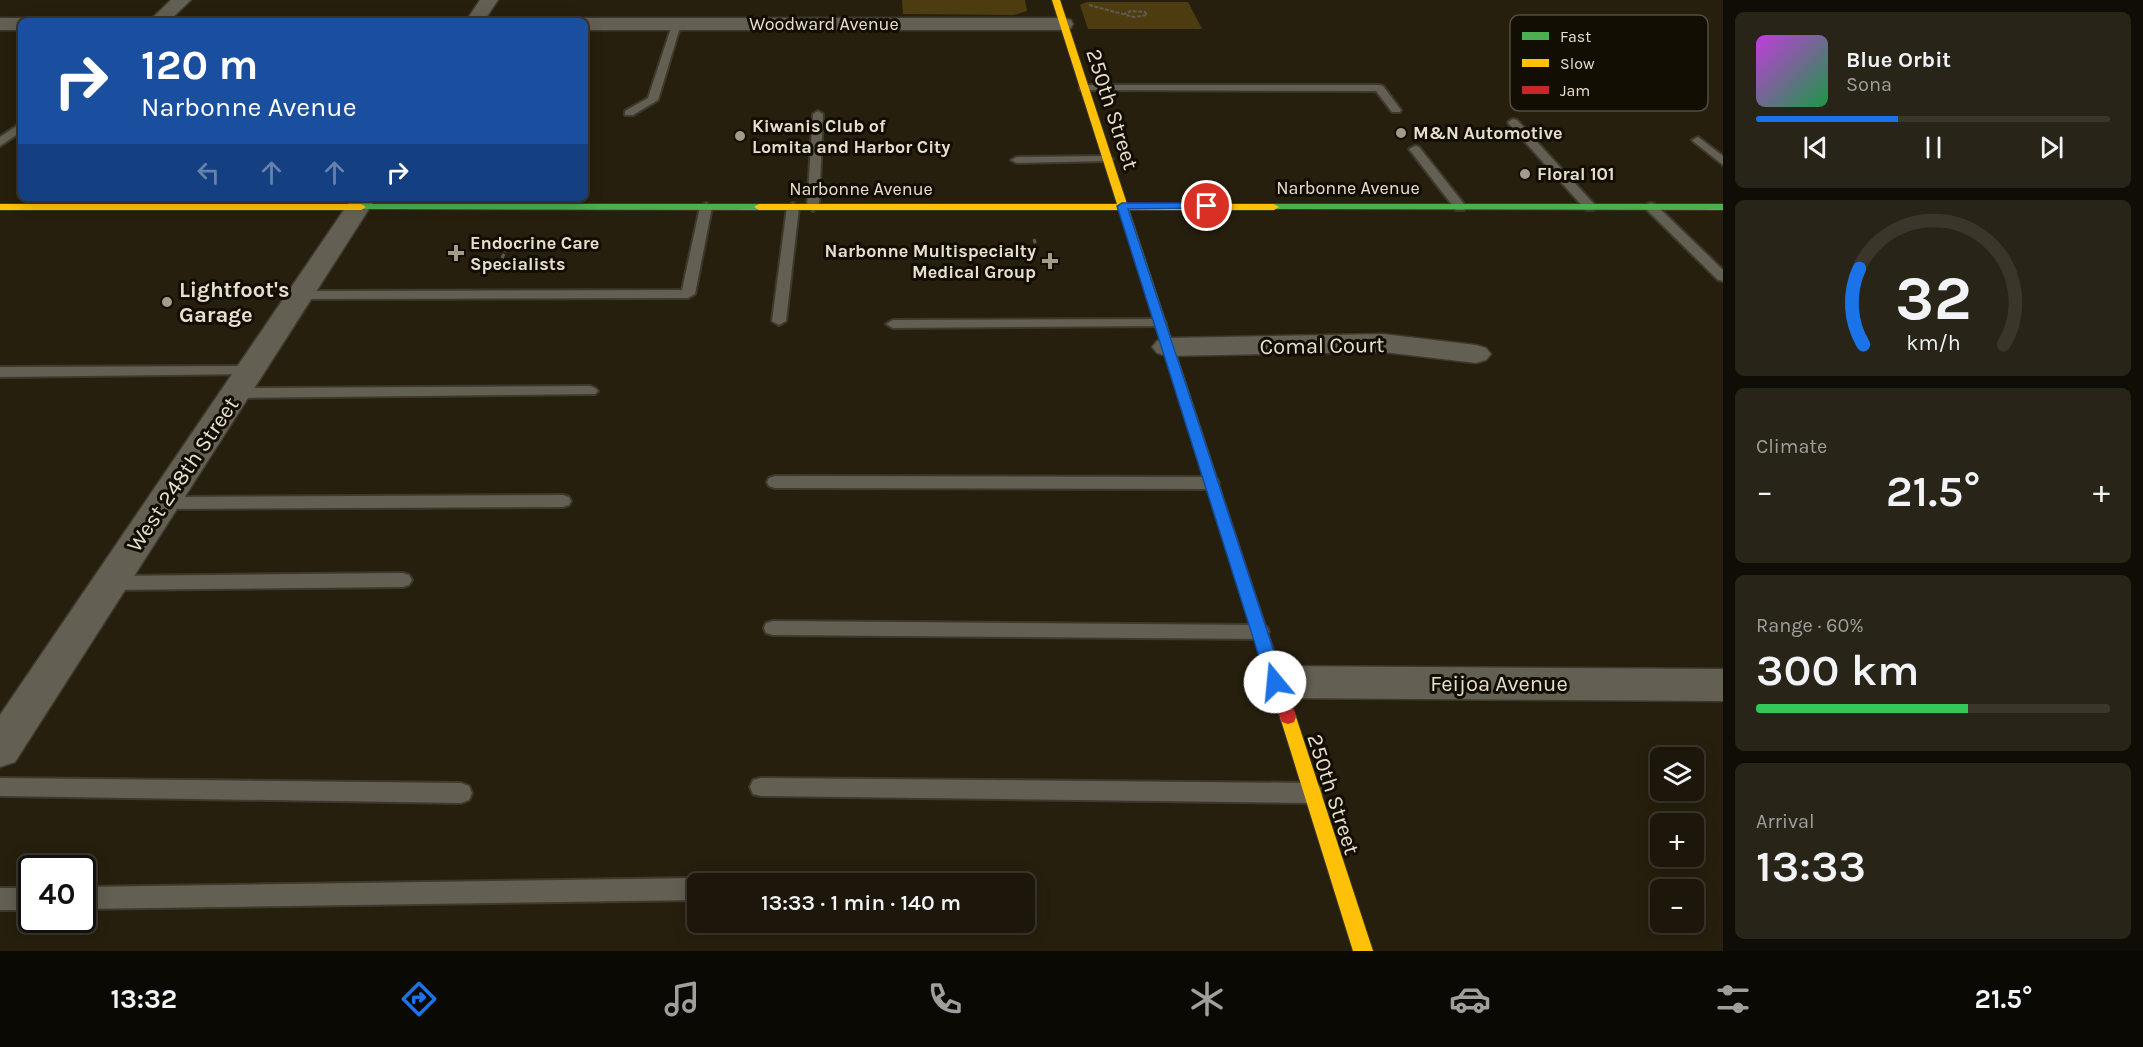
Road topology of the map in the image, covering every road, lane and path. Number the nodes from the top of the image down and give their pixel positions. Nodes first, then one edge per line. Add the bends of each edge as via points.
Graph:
1 (182, 0) edge
2 (489, 0) edge
3 (1056, 0) edge
4 (1083, 3) dead end
5 (1124, 14) junction
6 (161, 18) edge
7 (478, 18) edge
8 (0, 24) edge
9 (18, 24) edge
10 (588, 24) edge
11 (676, 24) junction
12 (1064, 24) junction
13 (1084, 88) junction
14 (1396, 110) dead end
15 (629, 113) dead end
16 (818, 114) dead end
17 (1514, 122) dead end
18 (18, 128) edge
19 (1698, 140) dead end
20 (0, 143) edge
21 (1415, 149) dead end
22 (1107, 159) junction
23 (1017, 160) dead end
24 (1723, 162) edge
25 (361, 203) edge
26 (1122, 206) junction
27 (0, 207) edge
28 (706, 207) junction
29 (793, 207) junction
30 (813, 207) junction
31 (1460, 207) junction
32 (1590, 207) junction
33 (1651, 207) junction
34 (1723, 207) edge
35 (1034, 239) dead end
36 (1036, 246) dead end
37 (1723, 277) edge
38 (301, 295) junction
39 (779, 321) dead end
40 (893, 324) dead end
41 (1163, 335) junction
42 (1476, 354) dead end
43 (0, 372) edge
44 (243, 382) junction
45 (591, 391) dead end
46 (775, 482) dead end
47 (1211, 483) junction
48 (563, 501) dead end
49 (163, 502) junction
50 (403, 580) dead end
51 (110, 583) junction
52 (773, 628) dead end
53 (1260, 632) junction
54 (1275, 682) junction
55 (1723, 685) edge
56 (0, 749) edge
57 (0, 786) edge
58 (761, 787) dead end
59 (461, 793) dead end
60 (1312, 793) junction
61 (687, 889) edge
62 (96, 898) edge
63 (0, 899) edge
64 (18, 899) edge
65 (1363, 951) edge

1 - 6 street
2 - 7 street
3 - 12 main road, 250th Street
4 - 5 path
5 - 5 path via 1140,10 1147,15 1134,17
8 - 9 street
10 - 11 street, Woodward Avenue
11 - 12 street, Woodward Avenue
11 - 15 lane via 653,100
12 - 13 main road, 250th Street
13 - 14 lane via 1379,88
13 - 22 main road, 250th Street
16 - 30 lane
17 - 32 lane
18 - 20 lane
19 - 24 lane
21 - 31 lane
22 - 23 lane
22 - 26 main road, 250th Street
25 - 27 main road, Narbonne Avenue
25 - 28 main road, Narbonne Avenue
25 - 38 street, West 248th Street
26 - 30 main road, Narbonne Avenue
26 - 31 main road, Narbonne Avenue
26 - 41 main road, 250th Street
28 - 29 main road, Narbonne Avenue
28 - 38 lane via 688,294
29 - 30 main road, Narbonne Avenue
29 - 39 lane
31 - 32 main road, Narbonne Avenue
32 - 33 main road, Narbonne Avenue
33 - 34 main road, Narbonne Avenue
33 - 37 lane
35 - 36 path
38 - 44 street, West 248th Street
40 - 41 lane
41 - 42 street, Comal Court via 1383,343
41 - 47 main road, 250th Street
43 - 44 lane
44 - 45 lane
44 - 49 street, West 248th Street
46 - 47 lane
47 - 53 main road, 250th Street
48 - 49 lane
49 - 51 street, West 248th Street
50 - 51 lane
51 - 56 street, West 248th Street
52 - 53 lane
53 - 54 main road, 250th Street
54 - 55 street, Feijoa Avenue
54 - 60 main road, 250th Street
57 - 59 lane
58 - 60 lane
60 - 65 main road, 250th Street
61 - 62 lane
63 - 64 lane

